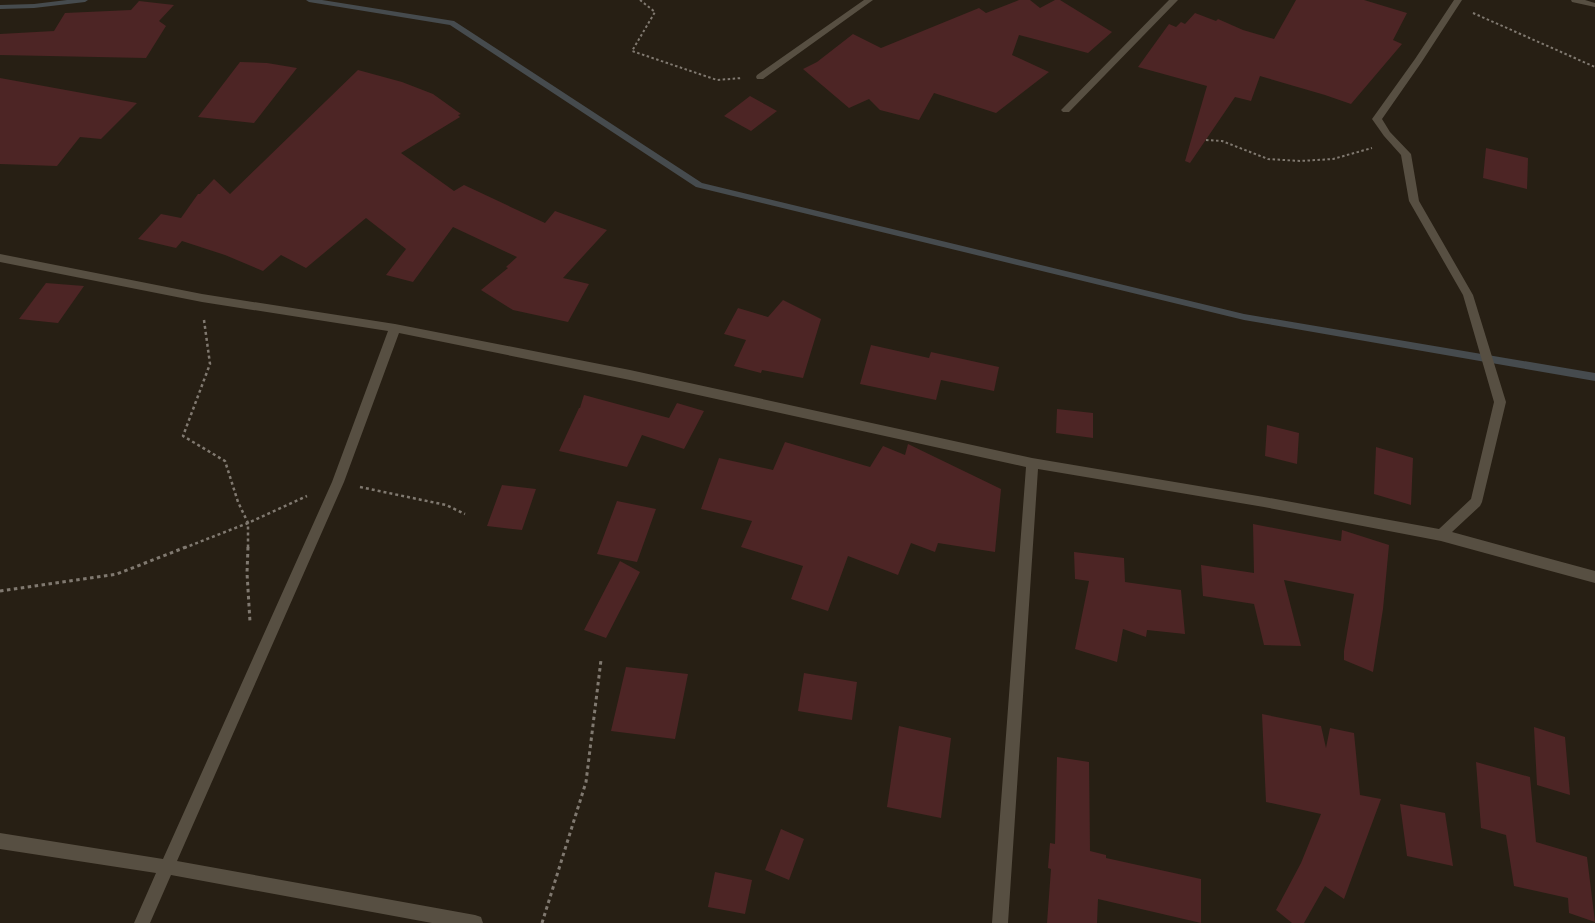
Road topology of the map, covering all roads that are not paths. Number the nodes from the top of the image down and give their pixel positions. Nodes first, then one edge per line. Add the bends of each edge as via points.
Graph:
1 (869, 0) edge
2 (1174, 0) edge
3 (1575, 0) edge
4 (1456, 2) edge
5 (1595, 5) edge
6 (760, 76) road end
7 (1066, 110) dead end
8 (0, 258) edge
9 (395, 328) junction
10 (1032, 463) junction
11 (1441, 535) junction
12 (1595, 577) edge
13 (0, 841) edge
14 (168, 867) junction
15 (142, 923) edge
16 (475, 923) edge
17 (1000, 923) edge

1 - 6 street
2 - 7 street
3 - 5 street
4 - 11 street via 1377,119 1406,154 1414,201 1468,295 1500,402 1476,502
8 - 9 street via 202,298
9 - 10 street via 630,375
9 - 14 street via 338,482
10 - 11 street
10 - 17 street
11 - 12 street
13 - 14 street
14 - 15 street
14 - 16 street

